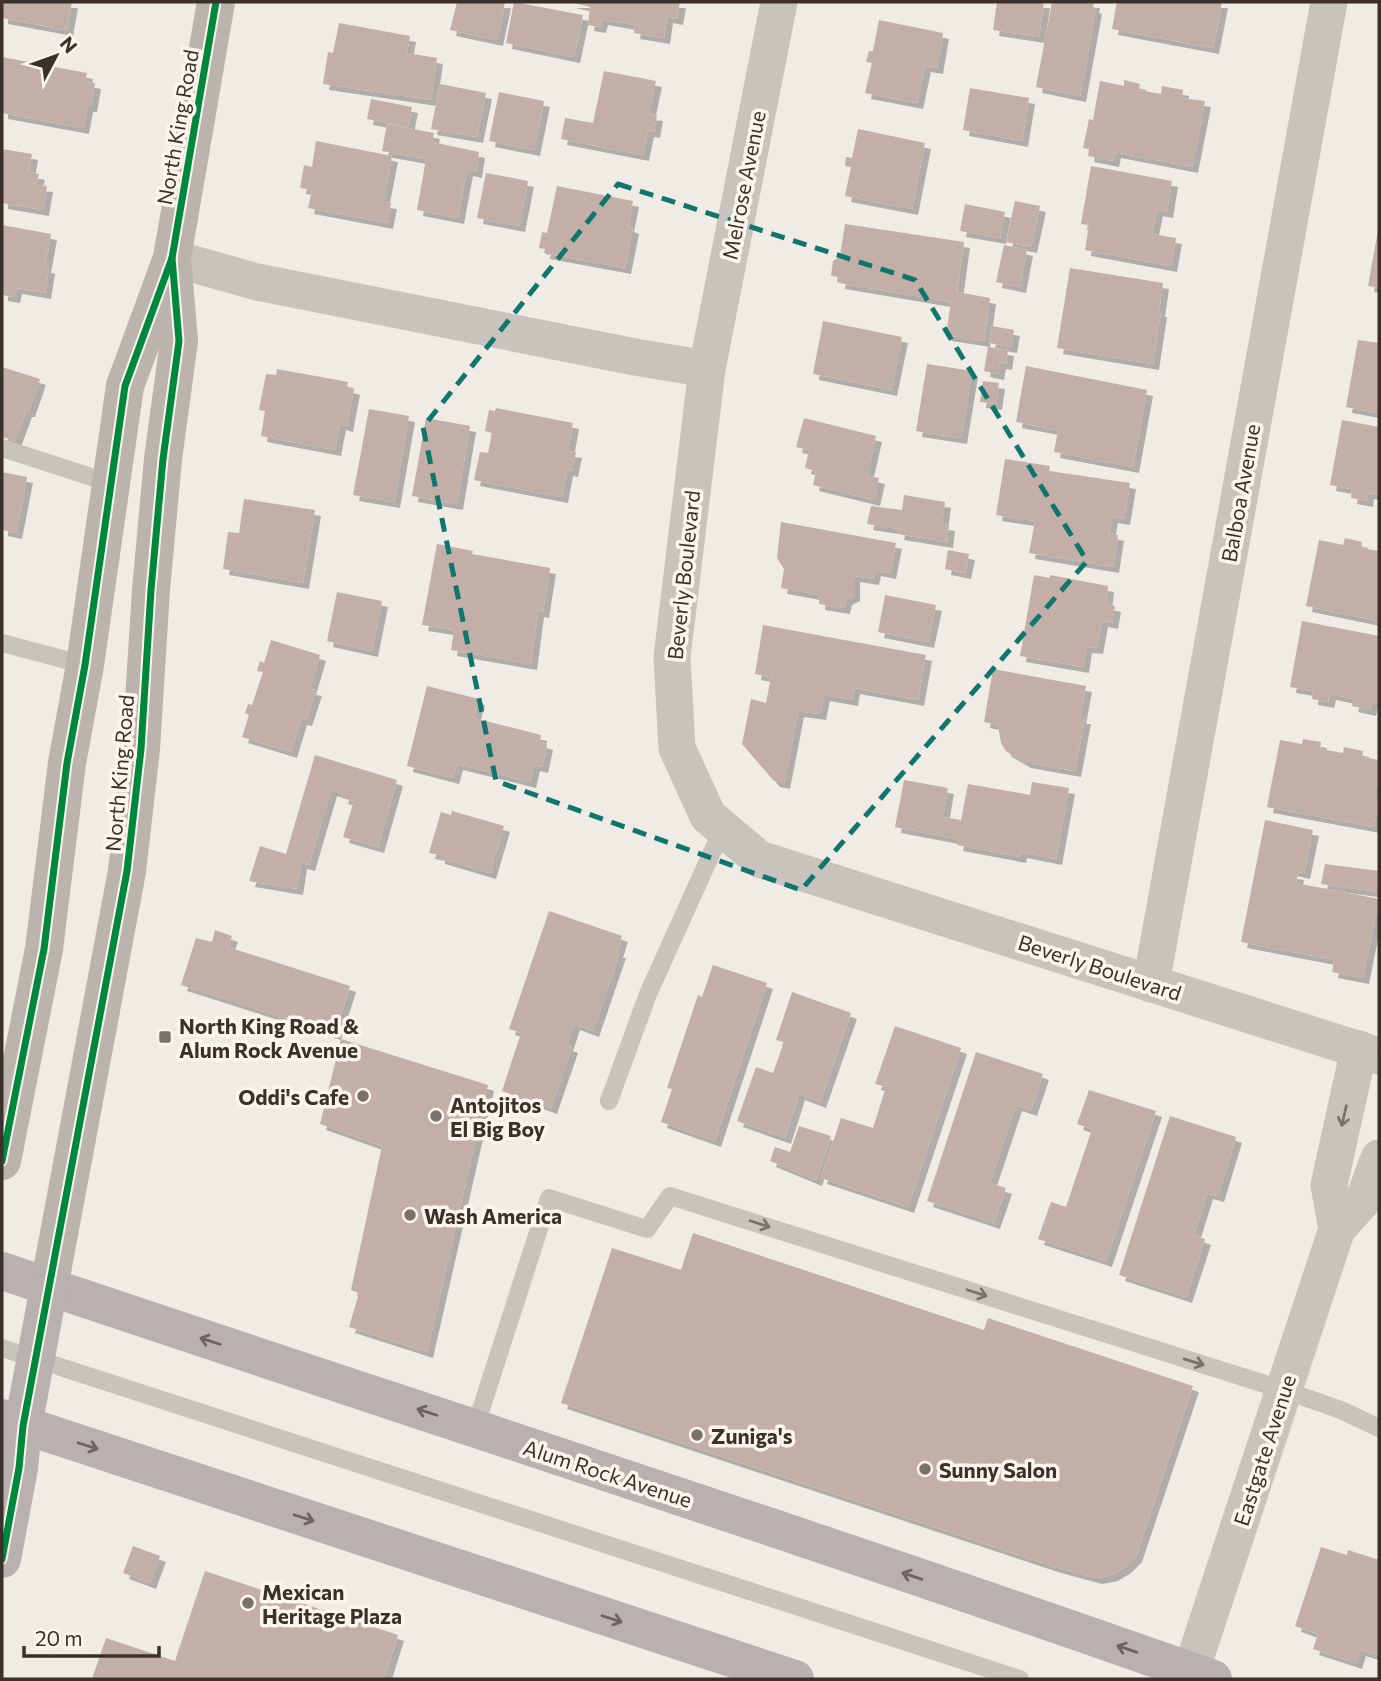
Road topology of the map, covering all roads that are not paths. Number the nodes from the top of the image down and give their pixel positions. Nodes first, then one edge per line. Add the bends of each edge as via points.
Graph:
1 (216, 2) edge
2 (779, 2) edge
3 (1329, 2) edge
4 (172, 258) junction
5 (707, 369) junction
6 (2, 448) edge
7 (110, 483) junction
8 (2, 643) edge
9 (85, 665) junction
10 (723, 828) junction
11 (1151, 984) junction
12 (1369, 1053) edge
13 (609, 1101) dead end
14 (1379, 1158) edge
15 (2, 1161) edge
16 (1337, 1229) junction
17 (2, 1271) edge
18 (49, 1287) junction
19 (19, 1354) edge
20 (1284, 1390) junction
21 (12, 1422) edge
22 (475, 1428) junction
23 (1379, 1428) edge
24 (2, 1559) edge
25 (1202, 1675) edge
26 (795, 1679) edge
27 (1020, 1679) edge

1 - 4 main road, North King Road
2 - 5 street, Melrose Avenue
3 - 11 street, Balboa Avenue
4 - 5 street via 257,282
4 - 7 main road, North King Road via 125,386
4 - 18 main road, North King Road via 178,341 163,459 127,871
5 - 10 street, Beverly Boulevard via 672,657 677,748 708,816
6 - 7 lane
7 - 9 main road, North King Road
8 - 9 lane
9 - 15 main road, North King Road via 67,764 44,949
10 - 11 street, Beverly Boulevard via 759,859
10 - 13 lane via 648,994
11 - 12 street, Beverly Boulevard
12 -> 16 street, Eastgate Avenue via 1329,1185
14 - 16 street, Eastgate Avenue via 1364,1199
16 - 20 street, Eastgate Avenue
17 - 18 main road, Alum Rock Avenue
18 - 19 main road
22 -> 18 main road, Alum Rock Avenue
19 - 21 main road
19 - 27 lane
22 -> 20 lane via 549,1198 647,1229 670,1196
20 - 23 lane
20 - 25 street, Eastgate Avenue
21 - 24 main road via 19,1468
21 -> 26 main road
25 -> 22 main road, Alum Rock Avenue

